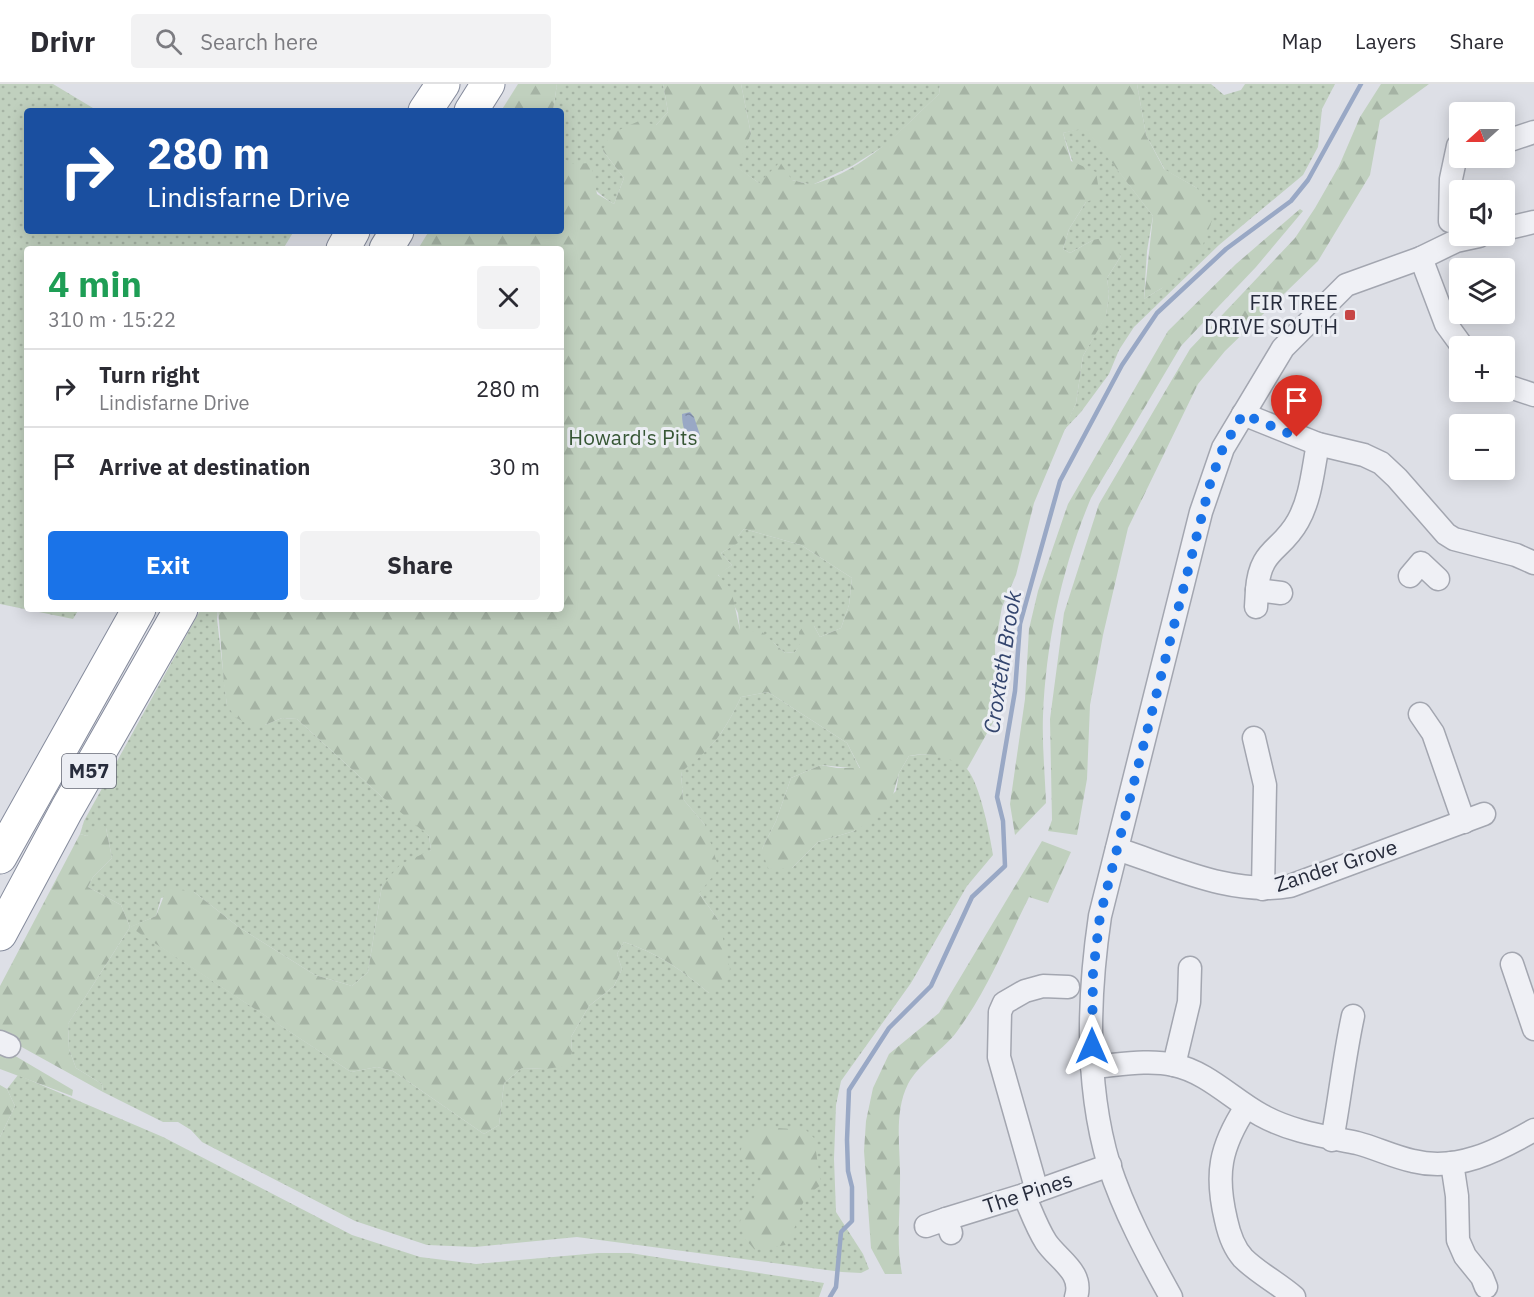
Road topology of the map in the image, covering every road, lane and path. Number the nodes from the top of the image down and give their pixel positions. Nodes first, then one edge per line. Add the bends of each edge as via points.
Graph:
1 (443, 84) edge
2 (488, 84) edge
3 (427, 108) edge
4 (473, 108) edge
5 (1534, 132) edge
6 (1515, 138) edge
7 (1534, 222) edge
8 (1515, 226) edge
9 (1449, 244) edge
10 (1421, 258) junction
11 (1455, 336) edge
12 (1515, 389) edge
13 (1534, 395) edge
14 (1243, 414) junction
15 (1318, 444) junction
16 (1446, 534) junction
17 (1534, 563) edge
18 (1438, 579) dead end
19 (1281, 593) dead end
20 (137, 612) edge
21 (179, 612) edge
22 (1418, 712) dead end
23 (1253, 735) dead end
24 (1117, 849) junction
25 (0, 857) edge
26 (1263, 889) junction
27 (0, 934) edge
28 (1512, 961) dead end
29 (1191, 965) dead end
30 (1068, 987) dead end
31 (1354, 1014) dead end
32 (1534, 1029) edge
33 (1174, 1065) junction
34 (1092, 1067) junction
35 (1246, 1107) junction
36 (1534, 1131) edge
37 (1332, 1140) junction
38 (1452, 1163) junction
39 (1110, 1165) junction
40 (1030, 1193) junction
41 (941, 1226) dead end
42 (1488, 1291) edge
43 (1076, 1297) edge
44 (1171, 1297) edge
45 (1294, 1297) edge

1 - 3 highway
2 - 4 highway
5 - 6 street
7 - 8 street
9 - 10 street
10 - 11 street via 1446,324
10 - 14 street via 1346,285 1283,348
12 - 13 street
14 - 15 street
14 - 24 street via 1223,448 1201,512
15 - 16 street via 1381,463
15 - 19 street via 1304,510 1291,532 1263,561 1257,599
16 - 17 street via 1463,543
16 - 18 street via 1415,570
20 - 25 highway, M57
21 - 27 highway, M57
22 - 26 street, Zander Grove via 1433,733 1474,818 1290,886
23 - 26 street via 1265,785
24 - 26 street, Zander Grove via 1236,887
24 - 34 street via 1096,945
28 - 32 street
29 - 33 street via 1189,1002
30 - 40 street via 1043,986 1025,991 1004,1003 1000,1012 999,1057
31 - 37 street via 1343,1057
33 - 34 street
33 - 35 street via 1211,1081
34 - 39 street
35 - 37 street via 1285,1127
35 - 45 street via 1227,1139 1220,1168 1221,1200 1229,1234 1242,1257
36 - 38 street via 1487,1155
37 - 38 street via 1426,1164
38 - 42 street via 1458,1240
39 - 40 street, The Pines
39 - 44 street via 1136,1234
40 - 41 street, The Pines
40 - 43 street via 1047,1243 1073,1272

